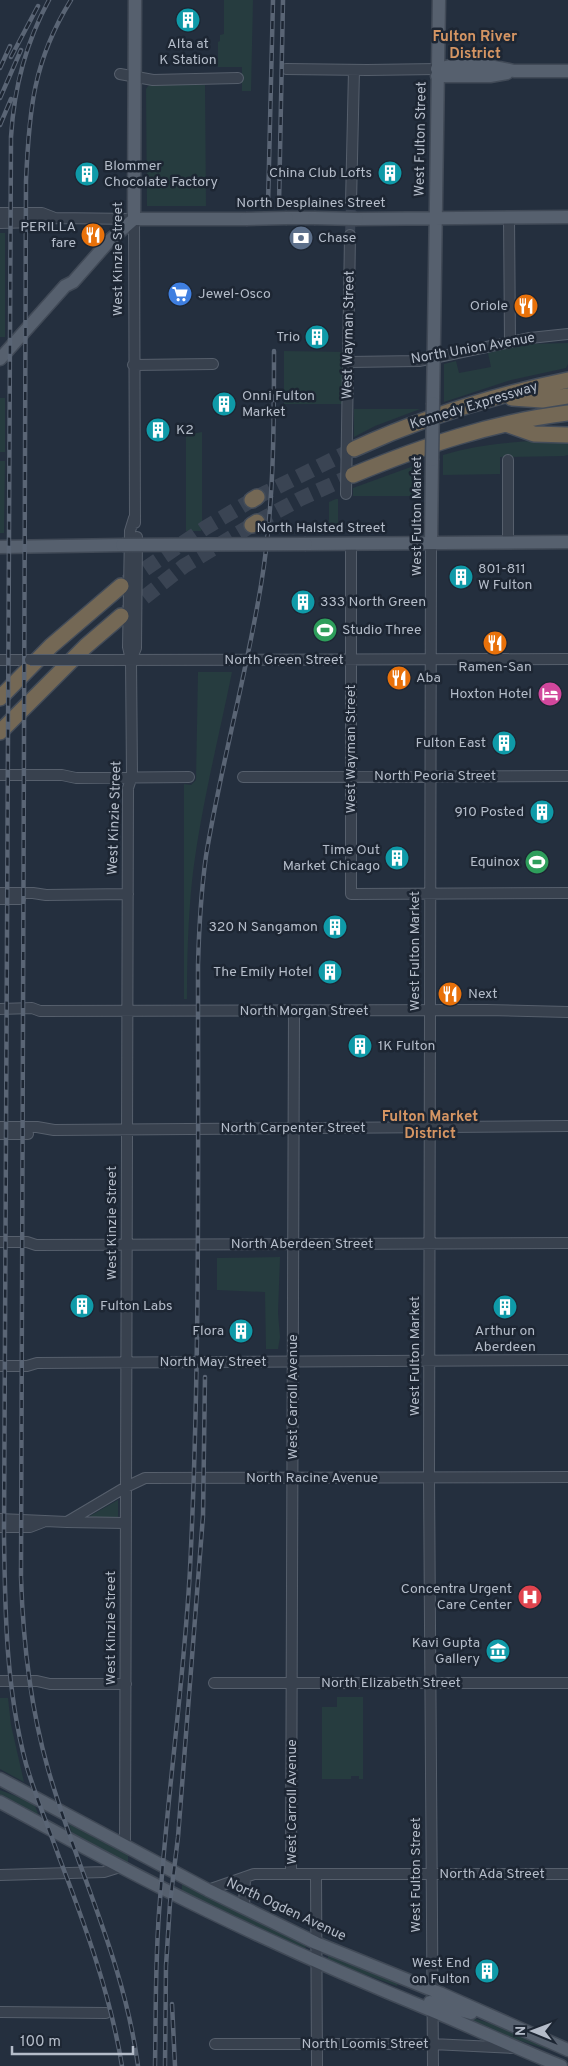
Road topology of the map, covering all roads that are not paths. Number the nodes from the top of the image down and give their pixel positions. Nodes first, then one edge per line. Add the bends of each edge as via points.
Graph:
1 (135, 0) edge
2 (439, 0) edge
3 (286, 69) dead end
4 (354, 70) junction
5 (568, 71) edge
6 (437, 72) junction
7 (120, 74) dead end
8 (134, 76) junction
9 (238, 78) dead end
10 (351, 203) tunnel mouth
11 (0, 213) edge
12 (568, 217) edge
13 (55, 218) junction
14 (435, 218) junction
15 (509, 218) junction
16 (134, 219) junction
17 (0, 223) edge
18 (350, 235) tunnel mouth
19 (73, 282) junction
20 (568, 334) edge
21 (510, 342) junction
22 (433, 358) junction
23 (0, 360) edge
24 (348, 362) junction
25 (0, 364) edge
26 (213, 364) dead end
27 (133, 365) junction
28 (568, 380) edge
29 (568, 396) edge
30 (499, 397) junction
31 (568, 413) edge
32 (505, 424) junction
33 (568, 434) edge
34 (354, 449) tunnel mouth
35 (508, 460) dead end
36 (354, 475) tunnel mouth
37 (346, 494) dead end
38 (0, 542) edge
39 (431, 542) junction
40 (568, 542) edge
41 (508, 543) junction
42 (75, 544) junction
43 (352, 544) junction
44 (0, 547) edge
45 (121, 586) tunnel mouth
46 (121, 616) tunnel mouth
47 (430, 659) junction
48 (568, 659) edge
49 (0, 660) edge
50 (131, 660) junction
51 (351, 660) junction
52 (0, 698) edge
53 (0, 732) edge
54 (0, 775) edge
55 (132, 776) junction
56 (189, 776) dead end
57 (429, 776) junction
58 (568, 776) edge
59 (243, 777) dead end
60 (351, 777) junction
61 (76, 778) junction
62 (0, 782) edge
63 (0, 893) edge
64 (430, 893) junction
65 (568, 893) edge
66 (128, 894) junction
67 (46, 895) junction
68 (0, 900) edge
69 (0, 1008) edge
70 (430, 1010) junction
71 (40, 1011) junction
72 (128, 1011) junction
73 (294, 1011) junction
74 (568, 1012) edge
75 (0, 1016) edge
76 (0, 1126) edge
77 (568, 1126) edge
78 (431, 1127) junction
79 (294, 1128) junction
80 (127, 1129) junction
81 (48, 1130) junction
82 (0, 1134) edge
83 (0, 1242) edge
84 (430, 1243) junction
85 (568, 1243) edge
86 (294, 1244) junction
87 (36, 1245) junction
88 (127, 1245) junction
89 (0, 1249) edge
90 (0, 1360) edge
91 (568, 1360) edge
92 (431, 1361) junction
93 (126, 1362) junction
94 (293, 1362) junction
95 (37, 1363) junction
96 (0, 1366) edge
97 (568, 1477) edge
98 (293, 1478) junction
99 (430, 1478) junction
100 (126, 1487) junction
101 (0, 1519) edge
102 (44, 1522) junction
103 (67, 1522) junction
104 (126, 1523) junction
105 (0, 1527) edge
106 (0, 1681) edge
107 (214, 1682) dead end
108 (292, 1683) junction
109 (430, 1683) junction
110 (568, 1683) edge
111 (50, 1684) junction
112 (126, 1684) junction
113 (0, 1688) edge
114 (0, 1779) edge
115 (0, 1802) edge
116 (125, 1846) junction
117 (120, 1867) junction
118 (291, 1874) junction
119 (316, 1874) junction
120 (431, 1874) junction
121 (568, 1874) edge
122 (0, 1875) edge
123 (245, 1877) junction
124 (208, 1890) junction
125 (244, 1908) junction
126 (316, 1943) junction
127 (316, 1962) junction
128 (432, 2001) junction
129 (0, 2012) edge
130 (106, 2013) dead end
131 (215, 2044) dead end
132 (317, 2044) junction
133 (432, 2044) junction
134 (514, 2048) junction
135 (568, 2050) edge
136 (568, 2060) edge
137 (317, 2066) edge
138 (432, 2066) edge
139 (561, 2066) edge

1 - 8 main road, West Kinzie Street
2 - 6 main road, West Fulton Street
3 - 4 street
4 - 6 street
4 - 10 street
5 - 6 main road via 450,66
6 - 14 main road, West Fulton Street
7 - 8 street
8 - 9 street via 153,80
8 - 16 main road, West Kinzie Street
11 - 13 street, North Desplaines Street via 42,213
12 - 15 main road, North Desplaines Street
13 - 16 street, North Desplaines Street
13 - 17 street, North Desplaines Street via 42,222
14 - 15 main road, North Desplaines Street
14 - 16 main road, North Desplaines Street, bridge
14 - 22 main road, West Fulton Market
15 - 21 street
16 - 19 main road via 110,240
16 - 27 street, West Kinzie Street
18 - 24 street, West Wayman Street
19 - 23 main road via 65,286
19 - 25 main road via 70,290
20 - 21 street, North Union Avenue
21 - 22 street, North Union Avenue
22 - 24 street, North Union Avenue
22 - 39 main road, West Fulton Market, bridge
24 - 37 street, West Wayman Street
26 - 27 street
27 - 50 street, West Kinzie Street via 134,518 130,531 128,648
28 - 30 highway, Kennedy Expressway
29 - 30 highway via 542,400
30 - 34 highway, Kennedy Expressway via 414,424
31 - 32 highway, Kennedy Expressway
32 - 33 highway via 534,434
32 - 36 highway, Kennedy Expressway via 409,452
35 - 41 street
38 - 42 main road, North Halsted Street via 60,541
39 - 41 main road, North Halsted Street
39 - 43 main road, North Halsted Street
39 - 47 street, West Fulton Market
40 - 41 main road, North Halsted Street
42 - 43 main road, North Halsted Street, bridge
42 - 44 main road, North Halsted Street
43 - 51 street, West Wayman Street
45 - 52 highway via 51,646
46 - 53 highway via 86,646
47 - 48 street, North Green Street
47 - 51 street, North Green Street
47 - 57 street, West Fulton Market
49 - 50 street, North Green Street, bridge
50 - 51 street, North Green Street
50 - 55 street, West Kinzie Street
51 - 60 street, West Wayman Street
54 - 61 street
55 - 56 street
55 - 61 street
55 - 66 street, West Kinzie Street via 128,788
57 - 58 street, North Peoria Street
57 - 60 street, North Peoria Street
57 - 64 street, West Fulton Market
59 - 60 street, North Peoria Street
60 - 64 street, West Wayman Street via 351,894
61 - 62 street via 61,782
63 - 67 street
64 - 65 street
64 - 70 street, West Fulton Market
66 - 67 street
66 - 72 street, West Kinzie Street
67 - 68 street via 33,899
69 - 71 street, North Morgan Street
70 - 73 street, North Morgan Street
70 - 74 street, North Morgan Street
70 - 78 street, West Fulton Market
71 - 72 street, North Morgan Street
71 - 75 street, North Morgan Street via 32,1015
72 - 73 street, North Morgan Street
72 - 80 street, West Kinzie Street
73 - 79 street, West Carroll Avenue
76 - 81 street, North Carpenter Street
77 - 78 street, North Carpenter Street
78 - 79 street, North Carpenter Street
78 - 84 street, West Fulton Market
79 - 80 street, North Carpenter Street
79 - 86 street, West Carroll Avenue
80 - 81 street, North Carpenter Street
80 - 88 street, West Kinzie Street
81 - 82 street, North Carpenter Street via 37,1134
83 - 87 street, North Aberdeen Street
84 - 85 street, North Aberdeen Street
84 - 86 street, North Aberdeen Street
84 - 92 street, West Fulton Market
86 - 88 street, North Aberdeen Street
86 - 94 street, West Carroll Avenue
87 - 88 street, North Aberdeen Street
87 - 89 street, North Aberdeen Street via 27,1249
88 - 93 street, West Kinzie Street
90 - 95 street, North May Street
91 - 92 street, North May Street
92 - 94 street, North May Street
92 - 99 street, West Fulton Market
93 - 94 street, North May Street
93 - 95 street, North May Street
93 - 100 street, West Kinzie Street
94 - 98 street, West Carroll Avenue
95 - 96 street, North May Street
97 - 99 street, North Racine Avenue
98 - 99 street, North Racine Avenue
98 - 100 street, North Racine Avenue via 145,1478
98 - 108 street, West Carroll Avenue
99 - 109 street, West Fulton Market
100 - 103 street, North Racine Avenue
100 - 104 street, West Kinzie Street
101 - 102 street
102 - 103 street
102 - 105 street
103 - 104 street
104 - 112 street, West Kinzie Street
106 - 111 street
107 - 108 street, North Elizabeth Street
108 - 109 street, North Elizabeth Street
108 - 118 street, West Carroll Avenue
109 - 110 street, North Elizabeth Street
109 - 120 street, West Fulton Street
111 - 112 street
111 - 113 street via 37,1688
112 - 116 street, West Kinzie Street
114 - 116 main road, North Ogden Avenue
115 - 117 main road, North Ogden Avenue
116 - 124 main road, North Ogden Avenue
117 - 122 street via 103,1878
117 - 127 main road, North Ogden Avenue
118 - 119 street, North Ada Street
118 - 123 street, North Ada Street
119 - 120 street, North Ada Street
119 - 126 street, West Carroll Avenue
120 - 121 street, North Ada Street
120 - 128 street, West Fulton Street
123 - 124 street, North Ada Street
123 - 125 street
124 - 125 main road, North Ogden Avenue
125 - 126 main road, North Ogden Avenue
126 - 127 street, West Carroll Avenue
126 - 128 main road, North Ogden Avenue
127 - 128 main road, North Ogden Avenue via 375,1987
127 - 132 street, West Carroll Avenue
128 - 133 street, West Fulton Street
128 - 134 main road, North Ogden Avenue
128 - 135 main road, North Ogden Avenue via 500,2020
129 - 130 street
131 - 132 street, North Loomis Street
132 - 133 street, North Loomis Street
132 - 137 street, West Carroll Avenue
133 - 134 street, North Loomis Street
133 - 138 street, West Fulton Street
134 - 136 main road via 534,2048
134 - 139 main road, North Ogden Avenue

